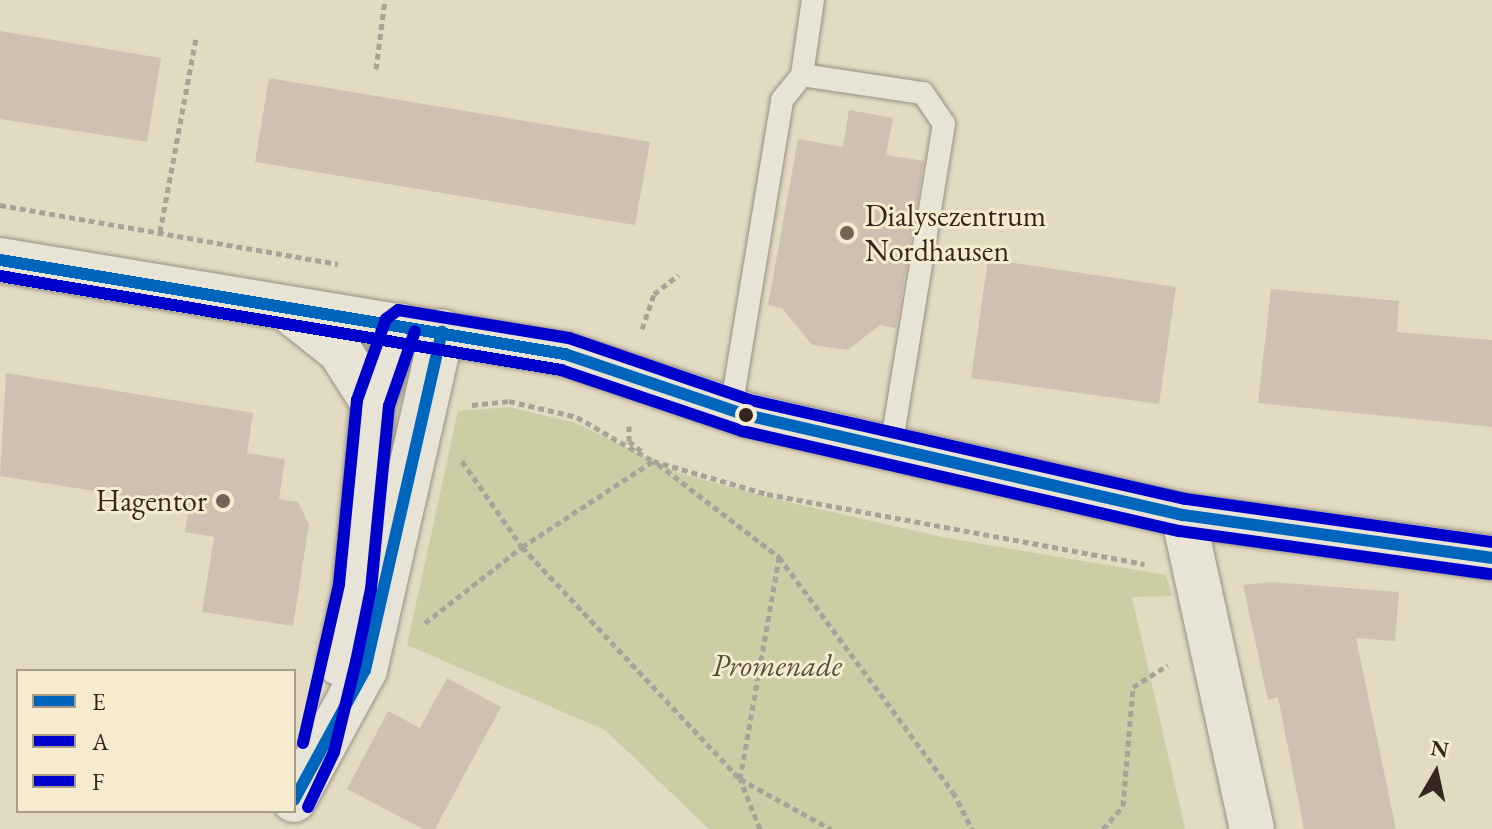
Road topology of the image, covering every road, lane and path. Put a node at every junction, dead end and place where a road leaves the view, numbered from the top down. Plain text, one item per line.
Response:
1 (385, 0) edge
2 (813, 0) edge
3 (196, 38) dead end
4 (376, 69) dead end
5 (802, 75) junction
6 (160, 232) dead end
7 (0, 260) edge
8 (678, 275) dead end
9 (282, 305) junction
10 (400, 326) junction
11 (442, 332) junction
12 (640, 336) dead end
13 (373, 403) junction
14 (731, 409) junction
15 (460, 415) dead end
16 (891, 447) junction
17 (453, 448) dead end
18 (653, 461) junction
19 (1183, 515) junction
20 (522, 547) junction
21 (779, 557) junction
22 (1192, 558) junction
23 (1492, 558) edge
24 (442, 606) dead end
25 (1210, 638) junction
26 (319, 747) junction
27 (740, 779) junction
28 (296, 796) edge
29 (760, 829) edge
30 (831, 829) edge
31 (972, 829) edge
32 (1103, 829) edge
33 (1252, 829) edge

1 - 4 path
2 - 5 lane
3 - 6 path
5 - 14 lane
5 - 16 lane
7 - 9 street
8 - 12 path
9 - 10 street
9 - 13 street
10 - 11 street
10 - 13 street
11 - 14 street
11 - 26 street
13 - 26 street
14 - 16 street
15 - 18 path
16 - 19 street
17 - 20 path
18 - 20 path
18 - 21 path
18 - 22 path
19 - 22 street
19 - 23 street
20 - 24 path
20 - 27 path
21 - 27 path
21 - 31 path
22 - 25 street
25 - 32 path
25 - 33 street
26 - 28 street
27 - 29 path
27 - 30 path

